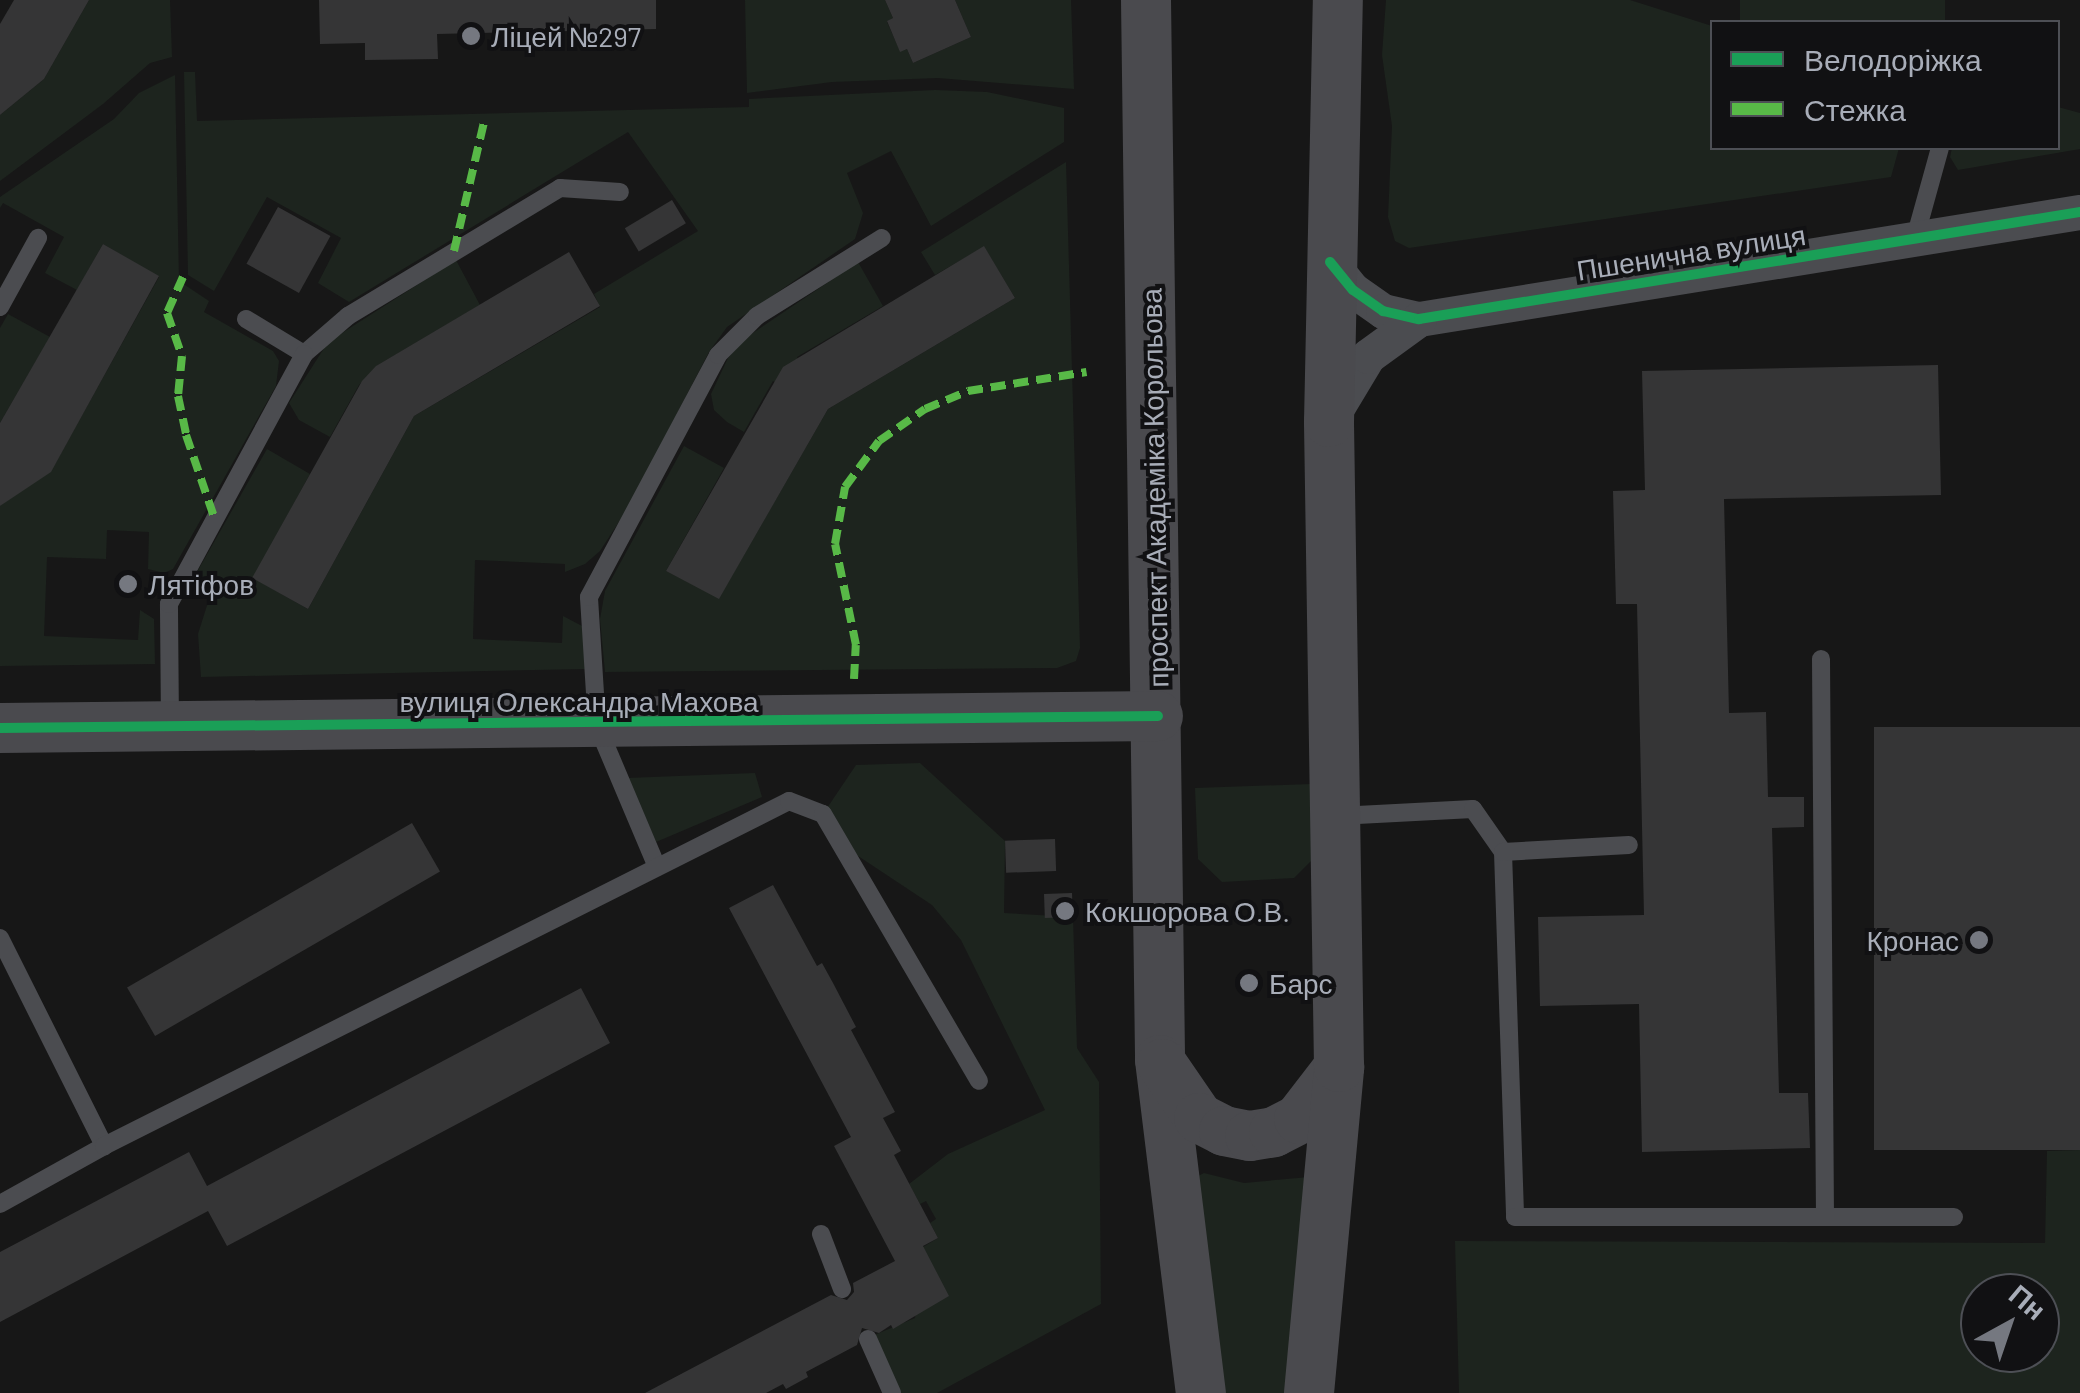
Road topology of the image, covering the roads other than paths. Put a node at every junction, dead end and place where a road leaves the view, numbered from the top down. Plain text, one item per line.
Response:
1 (1146, 0) edge
2 (1338, 0) edge
3 (1939, 150) edge
4 (620, 192) dead end
5 (2080, 212) edge
6 (38, 238) dead end
7 (882, 238) dead end
8 (1914, 238) junction
9 (1330, 262) junction
10 (0, 307) edge
11 (246, 319) dead end
12 (1420, 320) junction
13 (304, 354) junction
14 (1329, 422) junction
15 (1821, 659) dead end
16 (1158, 716) junction
17 (170, 725) junction
18 (597, 725) junction
19 (0, 728) edge
20 (1337, 816) junction
21 (1629, 845) dead end
22 (1504, 852) junction
23 (657, 867) junction
24 (0, 938) edge
25 (1160, 1060) junction
26 (1339, 1067) junction
27 (979, 1081) dead end
28 (104, 1146) junction
29 (0, 1204) edge
30 (1824, 1217) junction
31 (1954, 1217) dead end
32 (820, 1234) dead end
33 (842, 1289) dead end
34 (868, 1339) dead end
35 (889, 1392) edge
36 (1201, 1393) edge
37 (1310, 1393) edge

1 - 16 main road, проспект Академіка Корольова
2 - 9 main road
3 - 8 lane
4 - 13 lane
5 - 8 street, Пшенична вулиця
6 - 10 lane
7 - 18 lane
8 - 12 street, Пшенична вулиця
9 - 12 street, Пшенична вулиця
9 - 14 main road
11 - 13 lane
12 - 14 street, Пшенична вулиця
13 - 17 lane
14 - 20 main road
15 - 30 lane
16 - 18 main road, вулиця Олександра Махова
16 - 25 main road, проспект Академіка Корольова
17 - 18 main road, вулиця Олександра Махова
17 - 19 main road, вулиця Олександра Махова
18 - 23 lane
20 - 22 lane
20 - 26 main road
21 - 22 lane
22 - 30 lane
23 - 27 lane
23 - 28 lane
24 - 28 lane
25 - 26 main road
25 - 36 main road, проспект Академіка Корольова
26 - 37 main road
28 - 29 lane
30 - 31 lane
32 - 33 lane
34 - 35 lane

